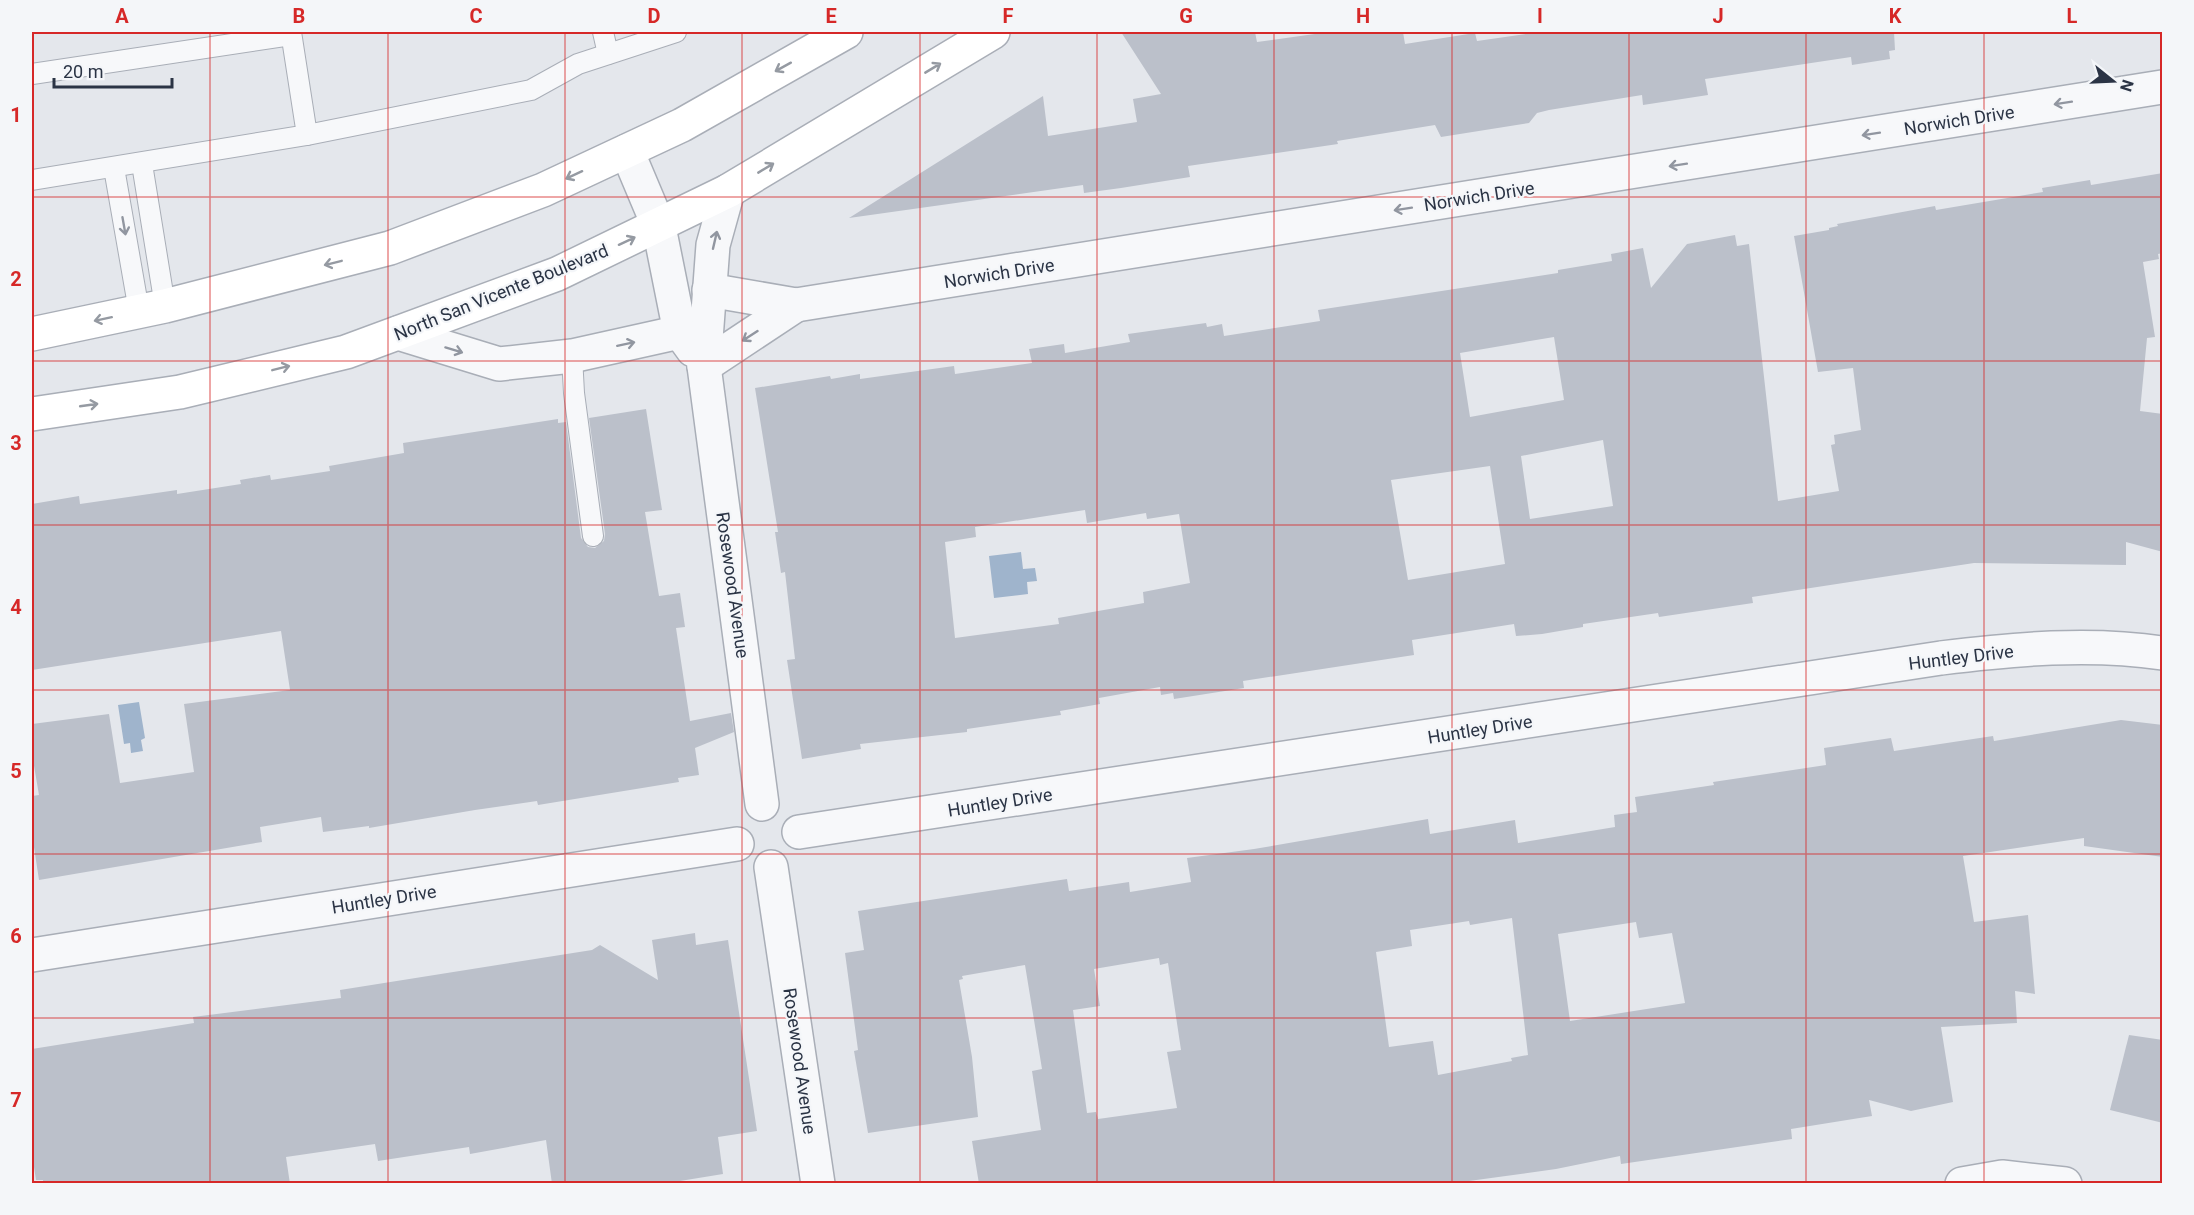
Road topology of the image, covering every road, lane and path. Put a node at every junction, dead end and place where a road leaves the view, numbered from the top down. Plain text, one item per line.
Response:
1 (603, 32) edge
2 (676, 32) edge
3 (846, 32) edge
4 (993, 32) edge
5 (291, 33) edge
6 (608, 54) junction
7 (32, 74) edge
8 (2163, 87) edge
9 (307, 135) junction
10 (627, 150) junction
11 (142, 164) junction
12 (114, 168) junction
13 (32, 180) edge
14 (728, 191) junction
15 (659, 226) junction
16 (709, 290) junction
17 (796, 305) junction
18 (152, 309) junction
19 (680, 332) junction
20 (398, 333) junction
21 (32, 334) edge
22 (572, 356) junction
23 (704, 366) junction
24 (32, 414) edge
25 (593, 536) dead end
26 (2163, 652) edge
27 (762, 804) junction
28 (799, 832) junction
29 (737, 844) junction
30 (771, 867) junction
31 (32, 955) edge
32 (818, 1184) edge
33 (1962, 1184) edge
34 (2065, 1184) edge

1 - 6 lane
2 - 6 lane
3 -> 10 main road
14 -> 4 main road, North San Vicente Boulevard
5 - 7 lane
5 - 9 lane
6 - 9 lane
8 -> 17 street, Norwich Drive
9 - 11 lane
10 - 15 street, Rosewood Avenue
10 -> 18 main road
11 - 12 lane
11 - 18 lane
12 - 13 lane
12 -> 18 lane
14 - 15 main road, North San Vicente Boulevard
16 -> 14 street, Rosewood Avenue
15 - 19 street, Rosewood Avenue
20 -> 15 main road, North San Vicente Boulevard
16 - 17 street, Norwich Drive
16 - 23 street, Rosewood Avenue
17 -> 23 street, Norwich Drive
18 -> 21 main road
22 -> 19 street
19 - 23 street, Rosewood Avenue
20 -> 22 street
24 -> 20 main road, North San Vicente Boulevard
22 - 25 lane
23 - 27 street, Rosewood Avenue
26 - 28 street, Huntley Drive
27 - 28 street
27 - 29 street
28 - 30 street
29 - 30 street
29 - 31 street, Huntley Drive
30 - 32 street, Rosewood Avenue
33 - 34 street

